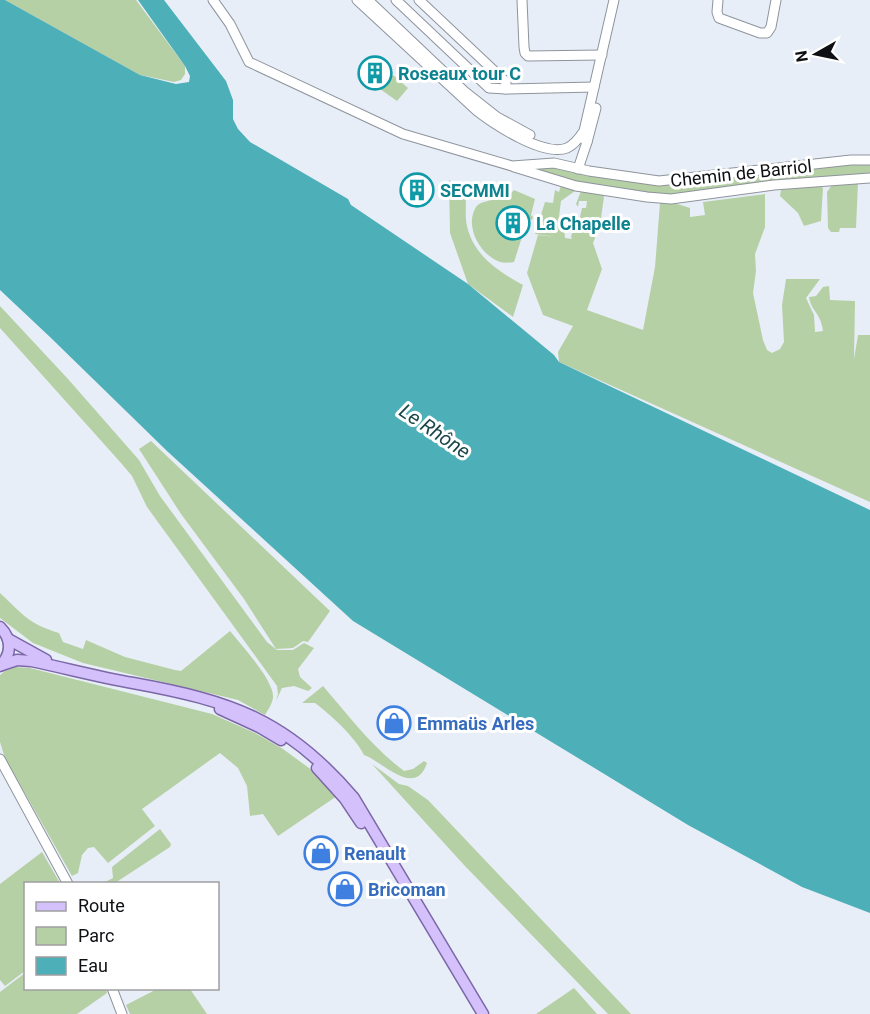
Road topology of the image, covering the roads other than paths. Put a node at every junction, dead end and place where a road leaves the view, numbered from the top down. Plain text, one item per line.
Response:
1 (213, 0) edge
2 (357, 0) edge
3 (368, 0) edge
4 (396, 0) edge
5 (419, 0) edge
6 (522, 0) edge
7 (614, 0) edge
8 (619, 0) edge
9 (718, 0) edge
10 (776, 0) edge
11 (602, 54) junction
12 (594, 87) junction
13 (506, 89) junction
14 (582, 139) junction
15 (870, 160) edge
16 (512, 166) junction
17 (578, 169) junction
18 (870, 178) edge
19 (0, 627) edge
20 (8, 639) junction
21 (1, 666) edge
22 (57, 666) junction
23 (134, 683) junction
24 (0, 762) edge
25 (67, 882) edge
26 (113, 990) edge
27 (120, 1014) edge
28 (475, 1014) edge
29 (483, 1014) edge

1 - 16 street, Chemin de Barriol
2 - 14 street
3 - 14 street
4 - 13 street
5 - 13 street
6 - 11 street
7 - 11 street
8 - 14 street
9 - 10 street
11 - 12 street
12 - 13 street
12 - 14 street
14 - 17 street
15 - 17 street
16 - 17 street
16 - 18 street, Chemin de Barriol
19 - 20 main road
20 - 21 main road
20 - 22 main road
21 - 22 main road
22 - 23 main road
23 - 28 main road
23 - 29 main road
24 - 25 street
26 - 27 street

